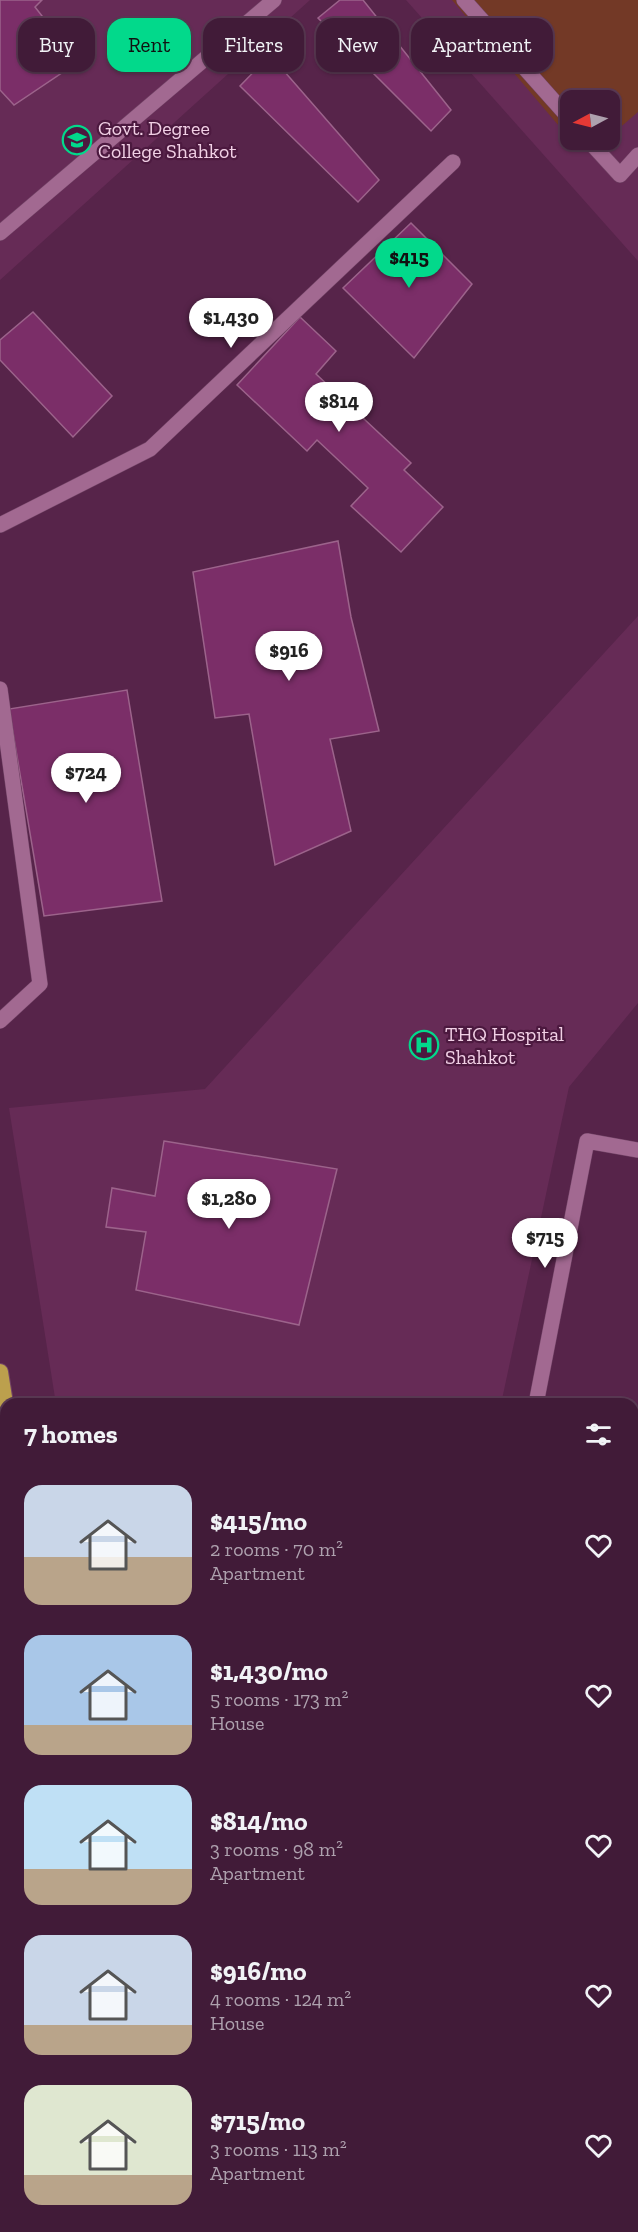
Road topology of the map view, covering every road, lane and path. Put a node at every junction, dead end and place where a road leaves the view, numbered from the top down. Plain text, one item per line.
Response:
1 (274, 0) edge
2 (464, 0) edge
3 (560, 108) edge
4 (597, 150) edge
5 (638, 155) edge
6 (453, 162) dead end
7 (0, 233) edge
8 (0, 525) edge
9 (0, 689) edge
10 (0, 1021) edge
11 (638, 1150) edge
12 (0, 1372) edge
13 (4, 1398) edge
14 (537, 1398) edge

1 - 7 street
2 - 3 street
4 - 5 street
6 - 8 street
9 - 10 street
11 - 14 street
12 - 13 highway

